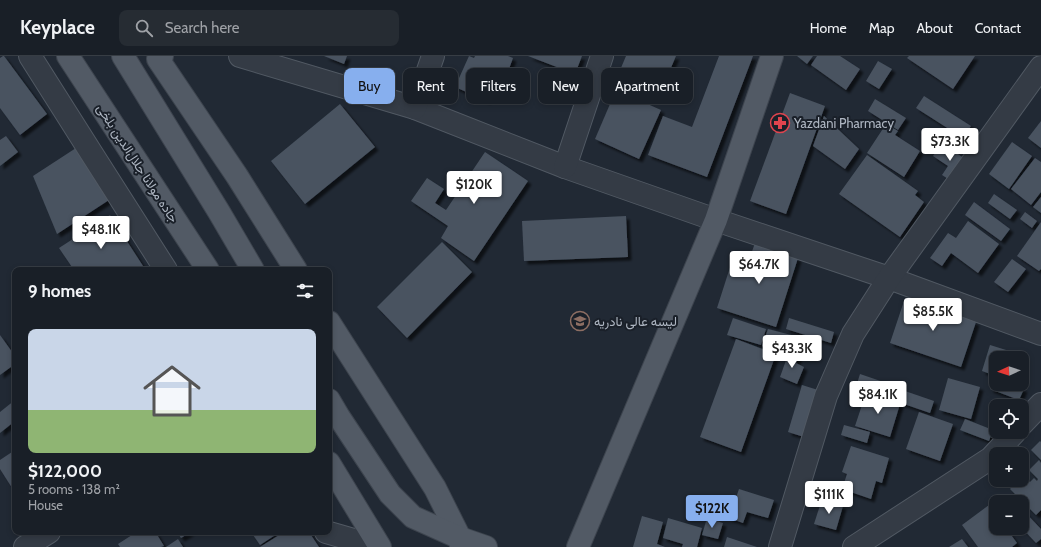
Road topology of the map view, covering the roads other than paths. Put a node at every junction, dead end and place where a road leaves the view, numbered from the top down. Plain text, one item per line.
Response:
1 (30, 56) edge
2 (68, 56) edge
3 (123, 56) edge
4 (240, 56) edge
5 (433, 56) edge
6 (602, 56) edge
7 (772, 56) edge
8 (159, 57) edge
9 (1041, 67) edge
10 (415, 108) junction
11 (565, 167) junction
12 (716, 220) junction
13 (164, 267) edge
14 (206, 267) edge
15 (251, 267) edge
16 (294, 267) edge
17 (889, 278) junction
18 (332, 327) edge
19 (1041, 334) edge
20 (1041, 404) edge
21 (332, 405) edge
22 (1029, 417) edge
23 (1009, 439) edge
24 (332, 468) edge
25 (332, 534) edge
26 (44, 535) edge
27 (456, 544) edge
28 (25, 547) edge
29 (379, 547) edge
30 (486, 547) edge
31 (578, 547) edge
32 (780, 547) edge
33 (854, 547) edge

1 - 13 street
2 - 14 main road, جاده مولانا جلال‌الدین بلخی
3 - 15 main road
4 - 10 street
5 - 10 street
6 - 11 street
7 - 12 main road
8 - 16 main road
9 - 17 street
10 - 11 street
11 - 12 street
12 - 17 street
12 - 31 main road
17 - 19 street
17 - 32 street
18 - 27 main road
20 - 22 street
21 - 27 main road
23 - 33 street
24 - 29 main road
25 - 29 street
26 - 28 street
27 - 30 main road

